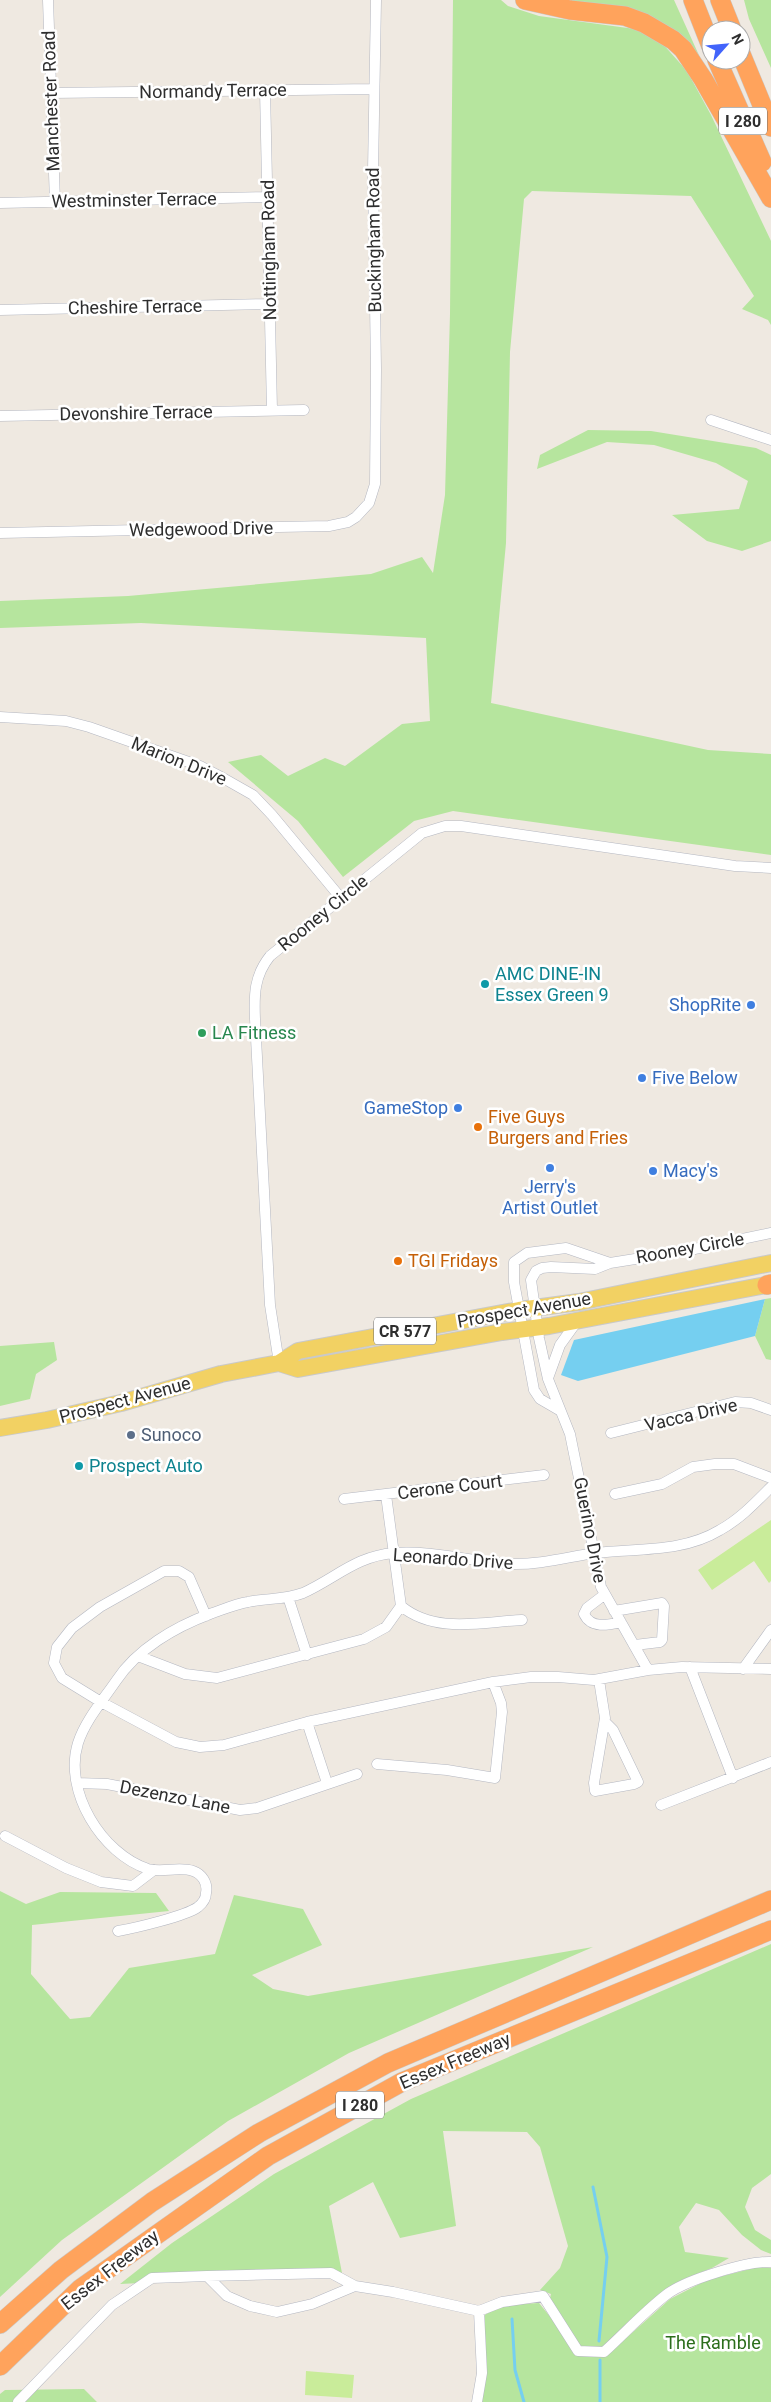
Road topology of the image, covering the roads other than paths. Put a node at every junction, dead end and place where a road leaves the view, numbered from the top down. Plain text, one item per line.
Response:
1 (48, 0) edge
2 (376, 0) edge
3 (525, 0) edge
4 (693, 0) edge
5 (720, 0) edge
6 (727, 0) edge
7 (701, 20) edge
8 (728, 20) edge
9 (729, 20) edge
10 (721, 70) edge
11 (747, 70) edge
12 (374, 89) junction
13 (265, 90) junction
14 (51, 93) junction
15 (771, 128) edge
16 (771, 182) edge
17 (268, 197) junction
18 (771, 198) edge
19 (55, 202) junction
20 (0, 203) edge
21 (270, 304) junction
22 (0, 310) edge
23 (272, 410) junction
24 (304, 410) dead end
25 (0, 416) edge
26 (711, 420) dead end
27 (771, 440) edge
28 (375, 480) joint
29 (0, 533) edge
30 (0, 717) edge
31 (771, 868) edge
32 (340, 898) junction
33 (771, 1233) edge
34 (610, 1263) junction
35 (771, 1263) edge
36 (770, 1284) edge
37 (527, 1309) junction
38 (578, 1320) junction
39 (530, 1328) junction
40 (279, 1363) junction
41 (548, 1379) junction
42 (559, 1410) junction
43 (771, 1410) edge
44 (0, 1428) edge
45 (611, 1433) dead end
46 (544, 1475) dead end
47 (771, 1478) edge
48 (771, 1487) edge
49 (615, 1494) dead end
50 (386, 1495) junction
51 (344, 1499) dead end
52 (394, 1553) junction
53 (593, 1554) junction
54 (604, 1595) junction
55 (288, 1598) junction
56 (401, 1606) junction
57 (614, 1611) junction
58 (206, 1616) junction
59 (522, 1620) dead end
60 (621, 1622) junction
61 (771, 1630) edge
62 (635, 1645) junction
63 (307, 1655) junction
64 (138, 1656) junction
65 (690, 1667) junction
66 (743, 1668) junction
67 (771, 1669) edge
68 (648, 1670) junction
69 (599, 1680) junction
70 (493, 1682) junction
71 (101, 1702) junction
72 (307, 1722) junction
73 (605, 1722) junction
74 (771, 1762) edge
75 (377, 1764) dead end
76 (357, 1774) dead end
77 (733, 1778) junction
78 (327, 1783) junction
79 (76, 1784) junction
80 (661, 1805) dead end
81 (5, 1836) dead end
82 (154, 1870) junction
83 (771, 1900) edge
84 (771, 1930) edge
85 (118, 1932) dead end
86 (771, 2262) edge
87 (208, 2276) junction
88 (355, 2286) junction
89 (478, 2311) junction
90 (0, 2324) edge
91 (0, 2366) edge
92 (18, 2402) edge
93 (477, 2402) edge

1 - 14 street, Manchester Road
2 - 12 street, Buckingham Road
3 - 18 highway
4 - 7 highway
5 - 8 highway
6 - 9 highway
10 - 16 highway, I 280
11 - 15 highway, I 280
12 - 13 street, Normandy Terrace
12 - 28 street, Buckingham Road
13 - 14 street, Normandy Terrace
13 - 17 street, Nottingham Road
14 - 19 street, Manchester Road
17 - 19 street, Westminster Terrace
17 - 21 street, Nottingham Road
19 - 20 street, Westminster Terrace
21 - 22 street, Cheshire Terrace
21 - 23 street, Nottingham Road
23 - 24 street, Devonshire Terrace
23 - 25 street, Devonshire Terrace
26 - 27 street
28 - 29 street, Wedgewood Drive
30 - 32 street, Marion Drive
31 - 32 street, Rooney Circle
32 - 40 street, Rooney Circle
33 - 34 street, Rooney Circle
34 - 37 street, Rooney Circle
34 - 37 street, Rooney Circle
35 - 37 main road, Prospect Avenue / CR 577
36 - 38 main road, Prospect Avenue / CR 577
37 - 39 street, Rooney Circle
37 - 39 street, Guerino Drive
37 - 40 main road, Prospect Avenue / CR 577
38 - 39 main road, Prospect Avenue / CR 577
38 - 41 street
39 - 40 main road, Prospect Avenue / CR 577
39 - 41 street, Guerino Drive
39 - 42 street, Guerino Drive
40 - 44 main road, Prospect Avenue / CR 577
41 - 42 street, Guerino Drive
42 - 53 street, Guerino Drive
43 - 45 street, Vacca Drive
46 - 50 street, Cerone Court
47 - 49 street
48 - 53 street, Leonardo Drive
50 - 51 street
50 - 52 street, Cerone Court
52 - 53 street, Leonardo Drive
52 - 55 street, Leonardo Drive
52 - 56 street, Cerone Court
53 - 54 street, Guerino Drive
54 - 57 street, Guerino Drive
54 - 60 street
55 - 58 street, Leonardo Drive
55 - 63 street
56 - 59 street
56 - 63 street
57 - 60 street, Guerino Drive
57 - 62 street
58 - 64 street, Leonardo Drive
58 - 71 street
60 - 62 street, Guerino Drive
61 - 66 street
62 - 68 street, Guerino Drive
63 - 64 street
64 - 71 street, Leonardo Drive
65 - 66 street
65 - 68 street
65 - 77 street
66 - 67 street
68 - 69 street
69 - 70 street
69 - 73 street
70 - 72 street
70 - 75 street
71 - 72 street
71 - 79 street, Leonardo Drive
72 - 78 street
73 - 73 street
74 - 77 street
76 - 78 street, Dezenzo Lane
77 - 80 street
78 - 79 street, Dezenzo Lane
79 - 82 street, Leonardo Drive
81 - 82 street
82 - 85 street, Leonardo Drive
83 - 90 highway, Essex Freeway / I 280
84 - 91 highway, Essex Freeway / I 280
86 - 89 street
87 - 88 street
87 - 88 street
87 - 92 street
88 - 89 street
89 - 93 street

